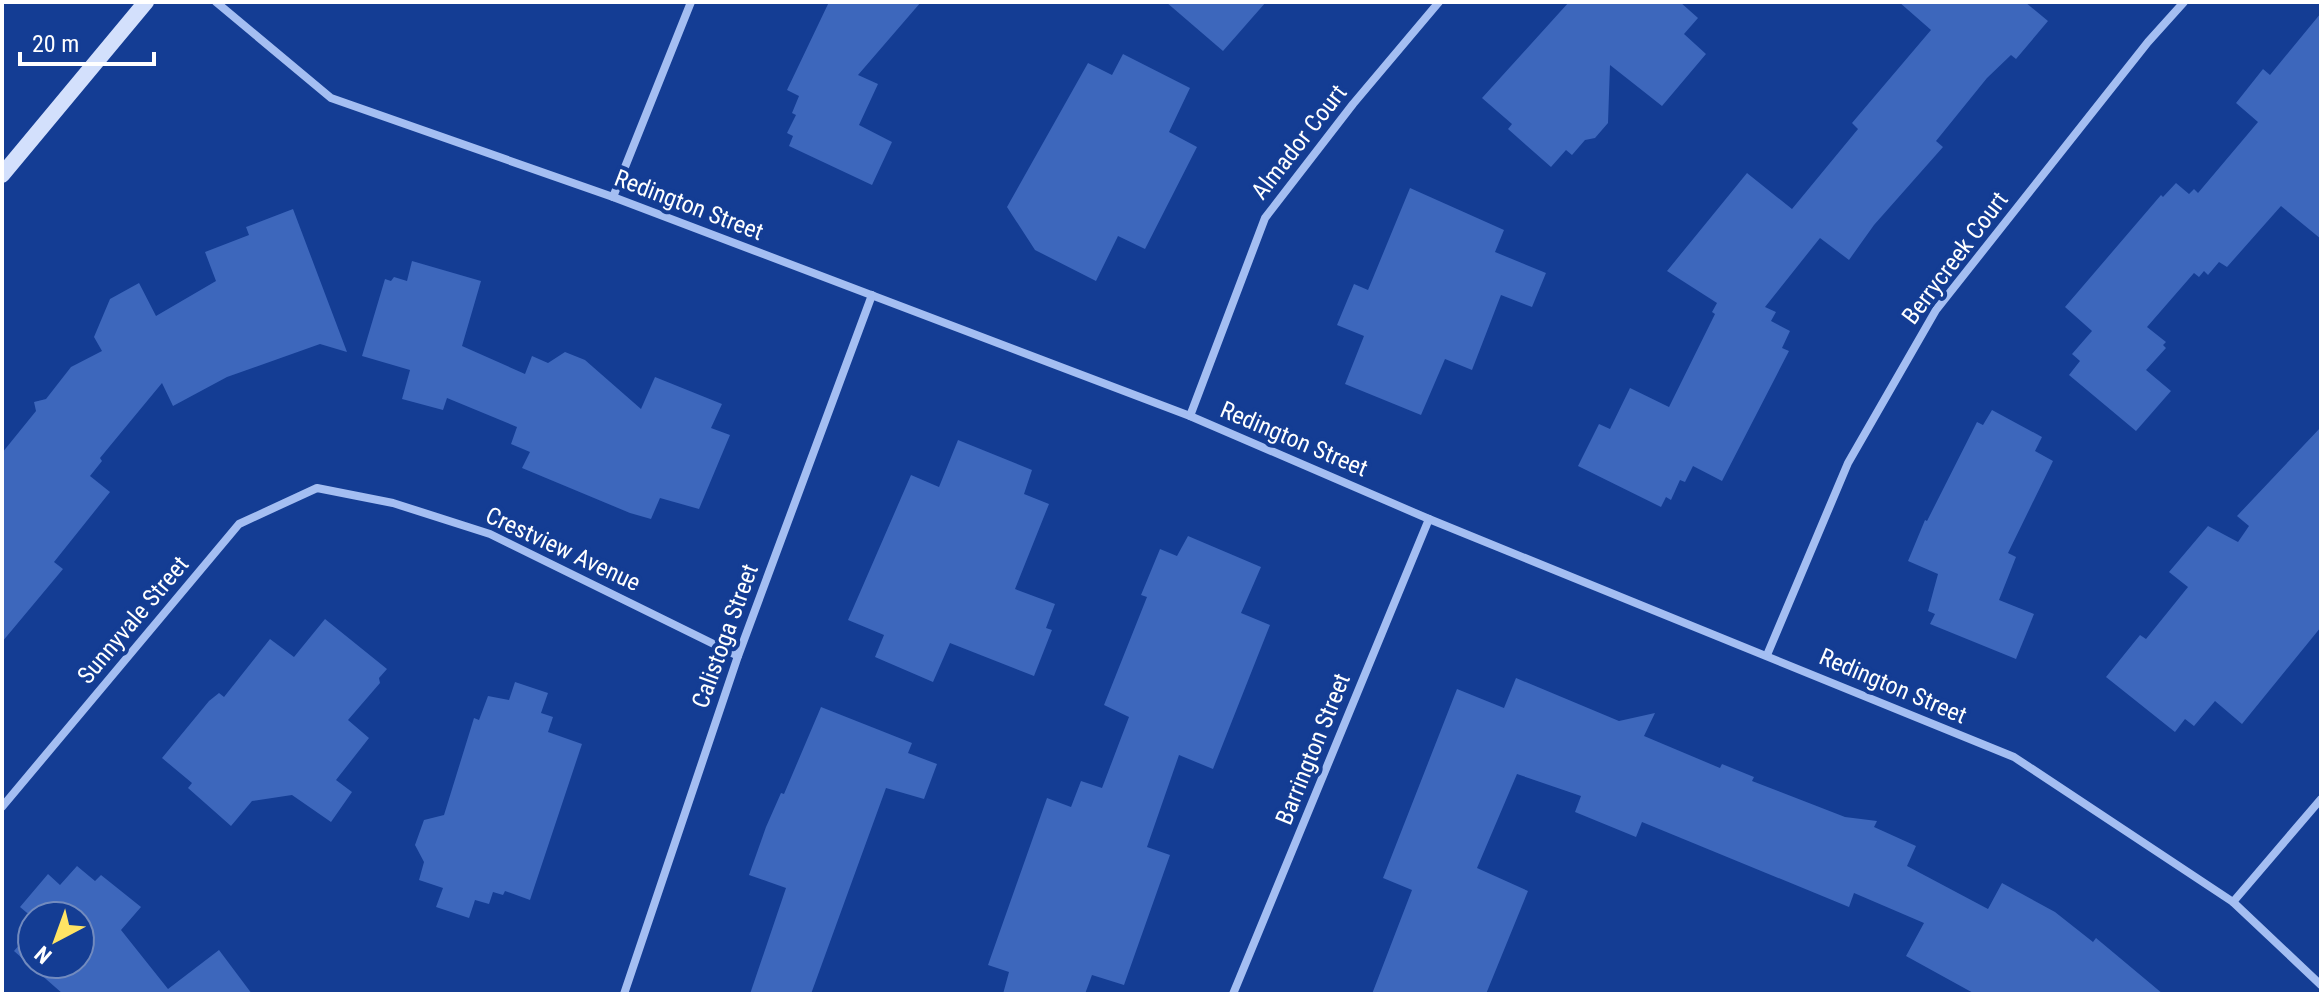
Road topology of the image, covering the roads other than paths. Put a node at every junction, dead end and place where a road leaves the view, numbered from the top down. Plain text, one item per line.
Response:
1 (146, 2) edge
2 (216, 2) edge
3 (691, 2) edge
4 (1439, 2) edge
5 (2184, 2) edge
6 (2, 175) edge
7 (613, 197) junction
8 (872, 295) junction
9 (1190, 416) junction
10 (317, 488) joint
11 (1429, 519) junction
12 (1767, 655) junction
13 (738, 656) junction
14 (2321, 799) edge
15 (2, 807) edge
16 (2233, 902) junction
17 (2321, 985) edge
18 (624, 994) edge
19 (1233, 994) edge

1 - 6 main road
2 - 7 street, Redington Street
3 - 7 street
4 - 9 street, Almador Court
5 - 12 street, Berrycreek Court
7 - 8 street, Redington Street
8 - 9 street, Redington Street
8 - 13 street, Calistoga Street
9 - 11 street, Redington Street
10 - 13 street, Crestview Avenue
10 - 15 street, Sunnyvale Street
11 - 12 street, Redington Street
11 - 19 street, Barrington Street
12 - 16 street, Redington Street
13 - 18 street, Calistoga Street
14 - 16 street
16 - 17 street, Redington Street

